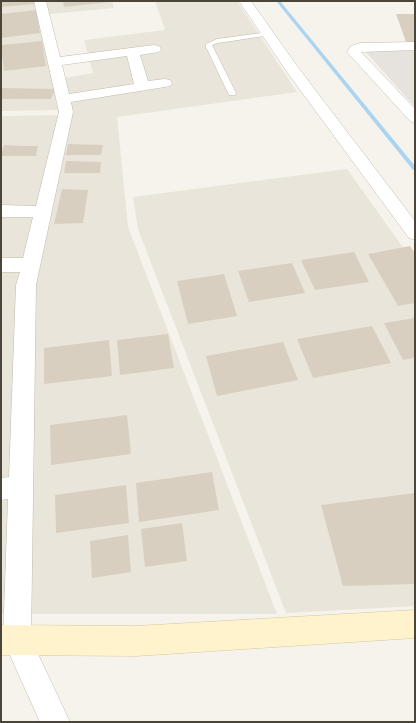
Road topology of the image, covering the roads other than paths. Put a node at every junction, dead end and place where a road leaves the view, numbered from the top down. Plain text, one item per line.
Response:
1 (40, 1) edge
2 (245, 1) edge
3 (269, 34) junction
4 (415, 46) edge
5 (154, 49) dead end
6 (133, 52) junction
7 (54, 62) junction
8 (165, 84) dead end
9 (142, 87) junction
10 (232, 93) dead end
11 (63, 99) junction
12 (415, 118) edge
13 (1, 211) edge
14 (43, 212) junction
15 (415, 234) edge
16 (1, 265) edge
17 (31, 265) junction
18 (11, 488) edge
19 (415, 624) edge
20 (9, 640) edge
21 (55, 722) edge

1 - 7 street
2 - 3 street
3 - 10 lane
3 - 15 street
4 - 12 street
5 - 6 street
6 - 7 street
6 - 9 street
7 - 11 street
8 - 9 street
9 - 11 street
11 - 14 street
13 - 14 street
14 - 17 street
16 - 17 street
17 - 18 street
18 - 20 street
19 - 20 street
20 - 21 street

